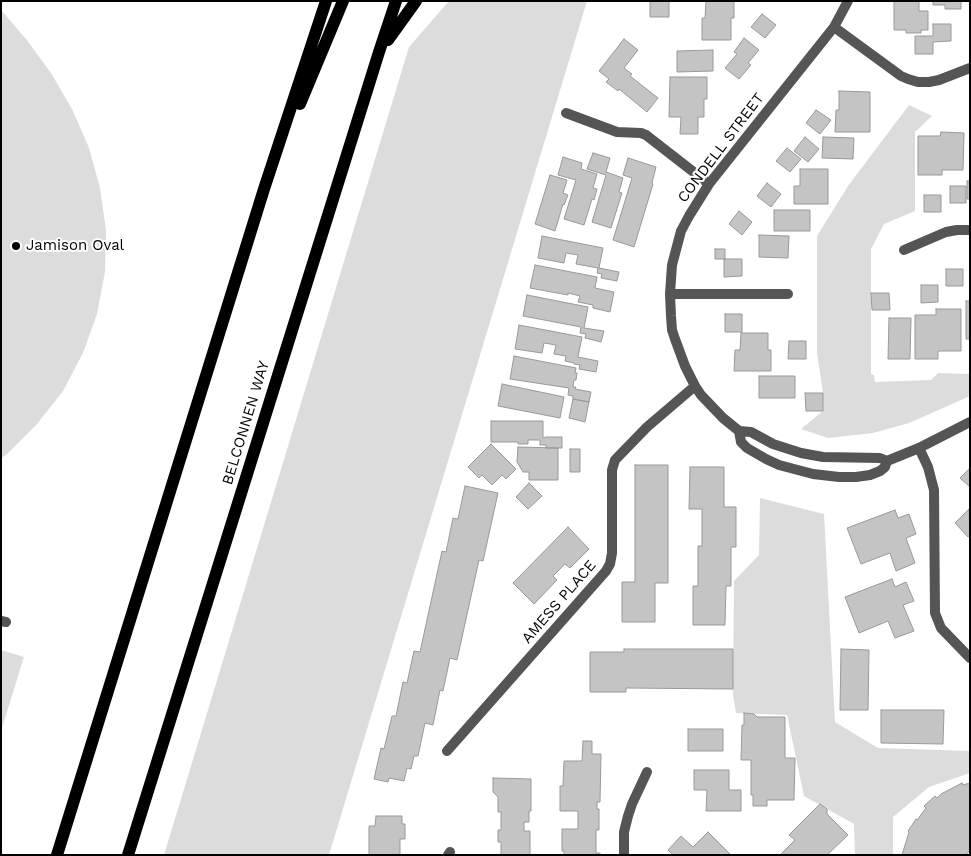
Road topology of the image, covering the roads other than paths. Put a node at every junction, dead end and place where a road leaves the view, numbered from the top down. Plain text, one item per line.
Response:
1 (326, 1) edge
2 (343, 1) edge
3 (396, 1) edge
4 (416, 1) edge
5 (848, 1) edge
6 (834, 26) junction
7 (379, 52) junction
8 (970, 68) edge
9 (566, 113) dead end
10 (710, 184) junction
11 (264, 189) junction
12 (970, 230) edge
13 (904, 250) dead end
14 (670, 294) junction
15 (788, 294) dead end
16 (695, 386) junction
17 (970, 422) edge
18 (739, 430) junction
19 (919, 448) junction
20 (887, 461) junction
21 (970, 658) edge
22 (448, 751) dead end
23 (647, 772) dead end
24 (57, 855) edge
25 (128, 855) edge
26 (624, 855) edge

1 - 11 main road
2 - 11 main road
3 - 7 main road, BELCONNEN WAY
4 - 7 main road
5 - 6 street, CONDELL STREET
6 - 8 street
6 - 10 street, CONDELL STREET
7 - 25 main road, BELCONNEN WAY
9 - 10 street
10 - 14 street, CONDELL STREET
11 - 24 main road
12 - 13 street
14 - 15 street
14 - 16 street, CONDELL STREET
16 - 18 street, CONDELL STREET
16 - 22 street, AMESS PLACE
17 - 19 street, CONDELL STREET
18 - 20 street, CONDELL STREET
18 - 20 street, CONDELL STREET
19 - 20 street, CONDELL STREET
19 - 21 street
23 - 26 street

